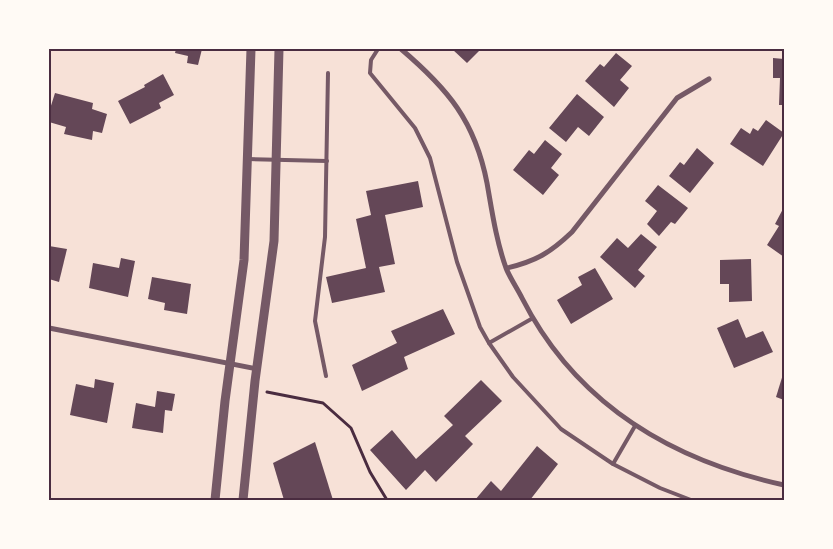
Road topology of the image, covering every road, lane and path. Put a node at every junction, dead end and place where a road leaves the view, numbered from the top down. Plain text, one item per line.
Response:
1 (251, 49) edge
2 (279, 49) edge
3 (378, 49) edge
4 (401, 49) edge
5 (328, 73) dead end
6 (709, 78) dead end
7 (248, 159) junction
8 (276, 159) junction
9 (327, 161) junction
10 (507, 268) junction
11 (533, 318) junction
12 (49, 328) edge
13 (489, 343) junction
14 (230, 364) junction
15 (257, 369) junction
16 (326, 376) dead end
17 (267, 392) dead end
18 (635, 426) junction
19 (613, 464) junction
20 (784, 485) edge
21 (215, 500) edge
22 (243, 500) edge
23 (387, 500) edge
24 (691, 500) edge

1 - 7 street
2 - 8 street
3 - 13 lane
4 - 10 street
5 - 9 lane
6 - 10 street
7 - 8 lane
7 - 14 street
8 - 9 lane
8 - 15 street
9 - 16 lane
10 - 11 street
11 - 13 lane
11 - 18 street
12 - 14 street
13 - 19 lane
14 - 15 street
14 - 21 street
15 - 22 street
17 - 23 path
18 - 19 lane
18 - 20 street
19 - 24 lane

